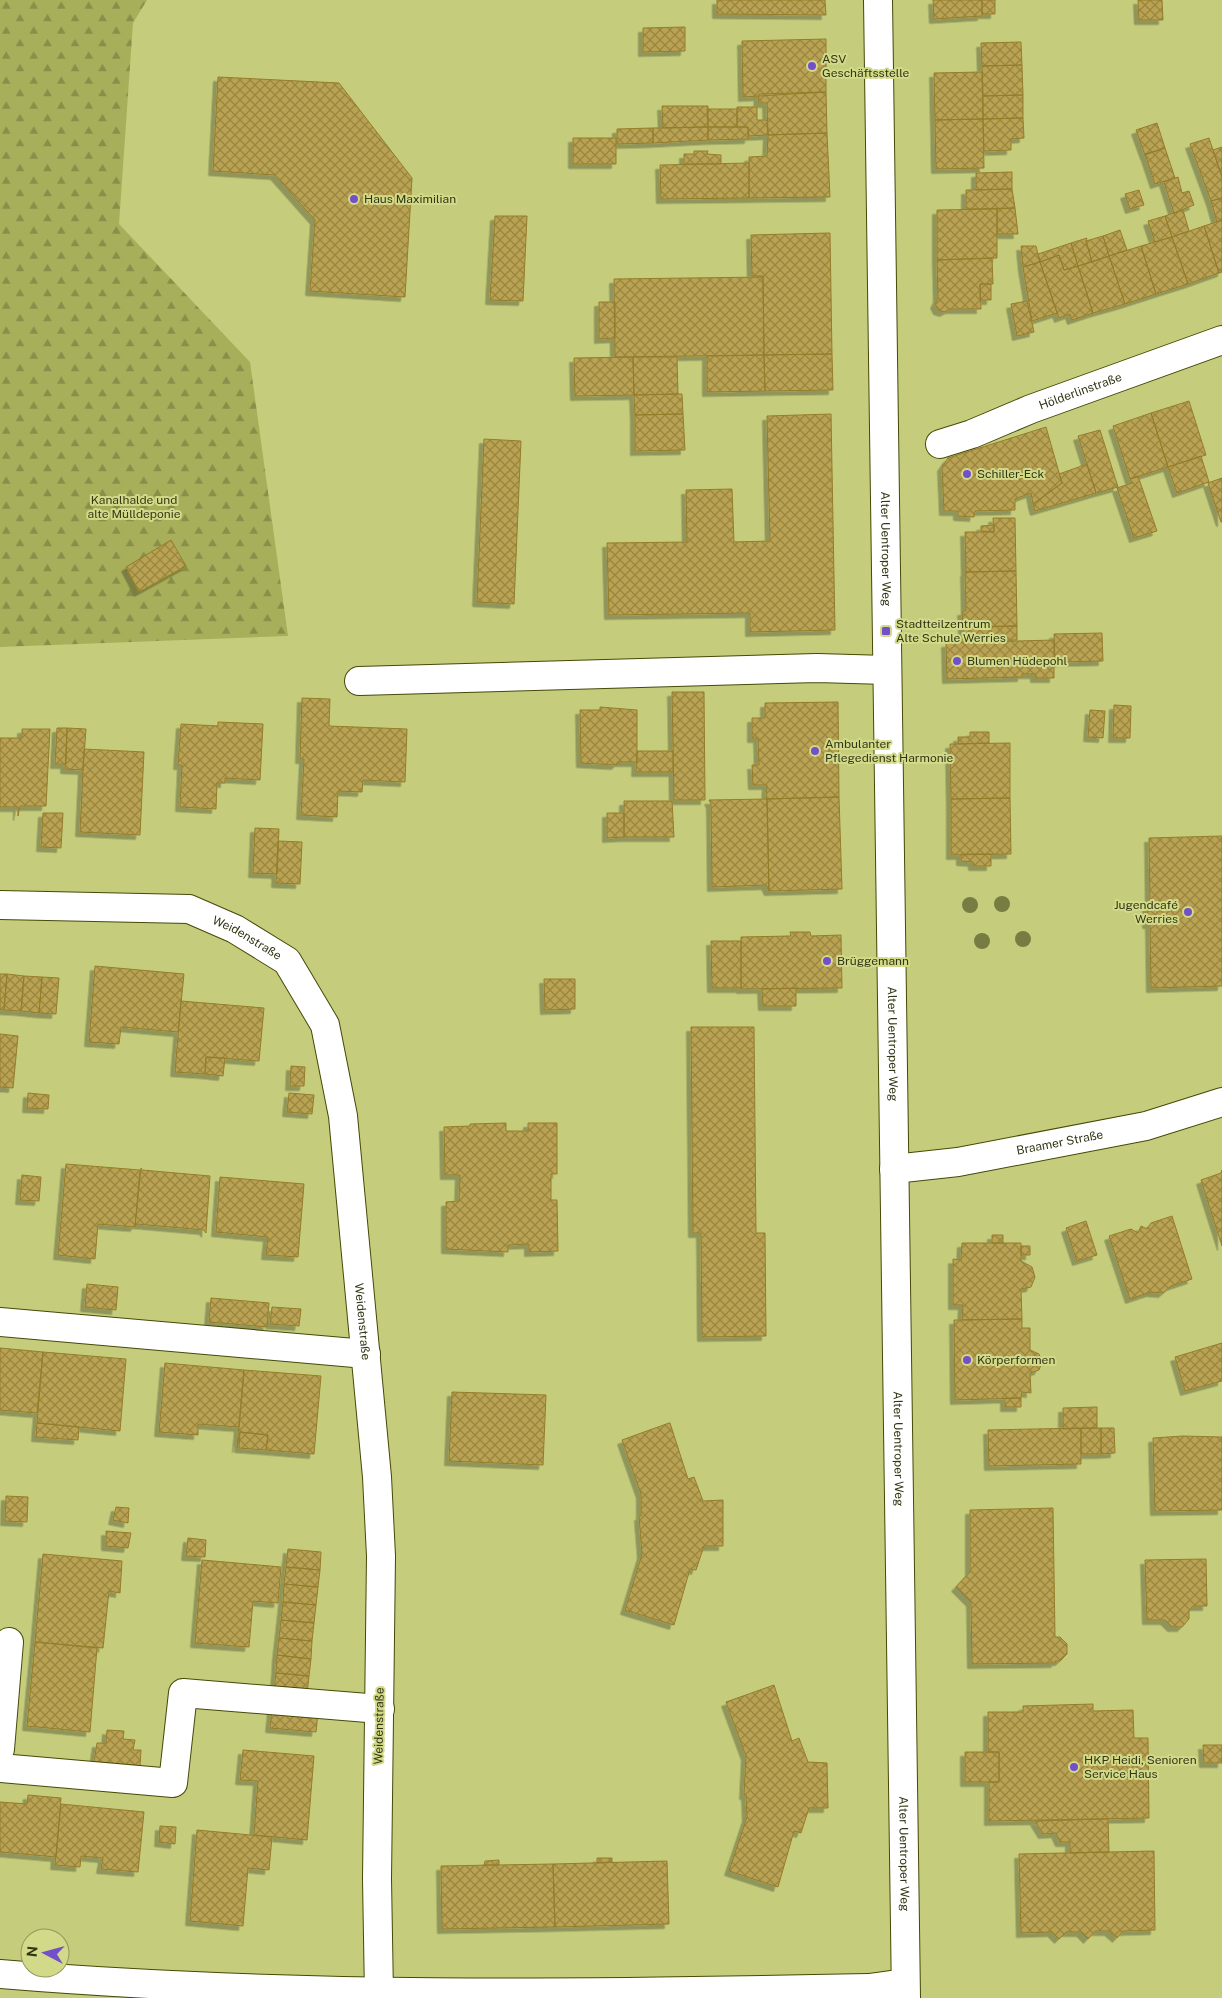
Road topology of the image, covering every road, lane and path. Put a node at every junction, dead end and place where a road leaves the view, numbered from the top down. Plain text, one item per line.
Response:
1 (878, 0) edge
2 (1222, 340) edge
3 (940, 444) dead end
4 (887, 670) junction
5 (359, 681) dead end
6 (0, 905) edge
7 (1222, 1102) edge
8 (894, 1169) junction
9 (0, 1322) edge
10 (366, 1354) junction
11 (9, 1642) dead end
12 (380, 1709) junction
13 (0, 1749) edge
14 (0, 1768) edge
15 (11, 1983) edge
16 (906, 1991) edge
17 (380, 1995) junction

1 - 4 street, Alter Uentroper Weg
2 - 3 street, Hölderlinstraße
4 - 5 street
4 - 8 street, Alter Uentroper Weg
6 - 10 street, Weidenstraße
7 - 8 street, Braamer Straße
8 - 16 street, Alter Uentroper Weg
9 - 10 street
10 - 12 street, Weidenstraße
11 - 13 street
12 - 14 street
12 - 17 street, Weidenstraße
15 - 17 street
16 - 17 street

